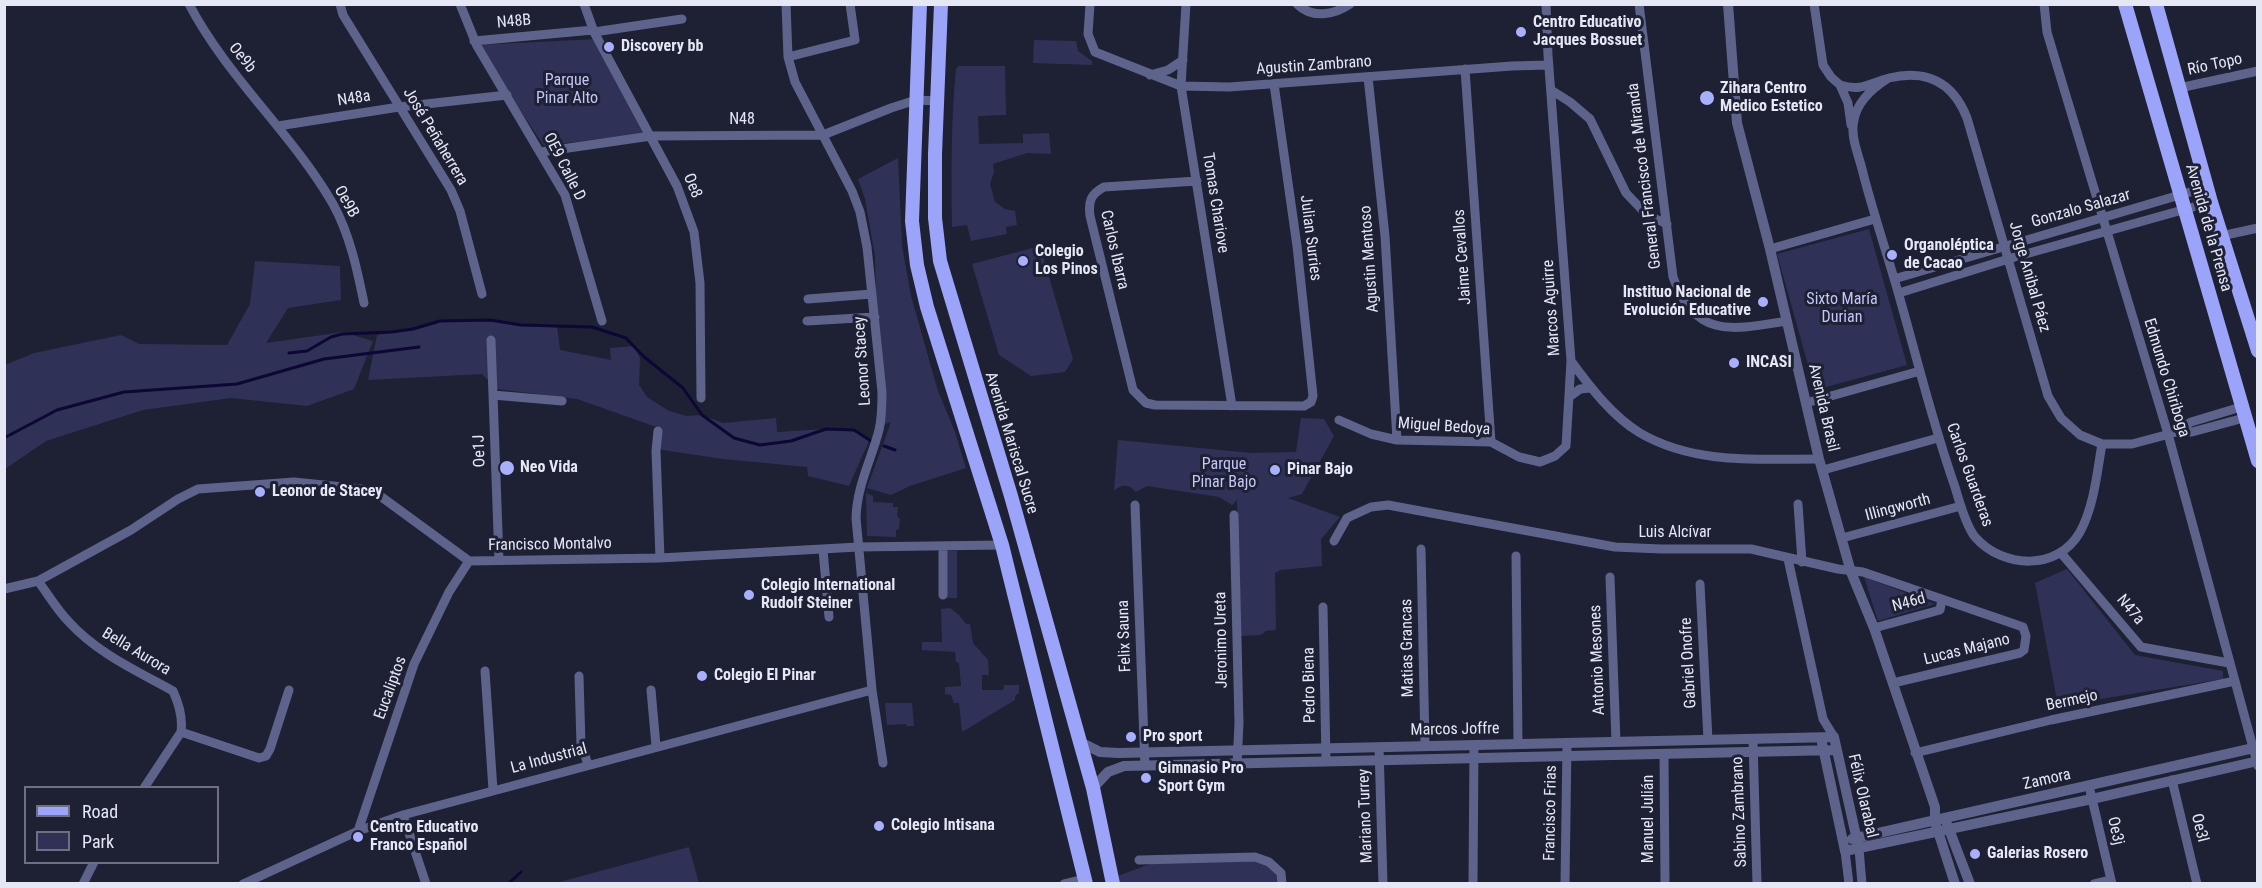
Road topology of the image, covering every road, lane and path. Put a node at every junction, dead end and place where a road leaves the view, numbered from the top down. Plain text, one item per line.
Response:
1 (189, 4) edge
2 (339, 4) edge
3 (460, 4) edge
4 (584, 4) edge
5 (786, 4) edge
6 (850, 4) edge
7 (920, 4) edge
8 (941, 4) edge
9 (1090, 4) edge
10 (1186, 4) edge
11 (1297, 4) edge
12 (1350, 4) edge
13 (1546, 4) edge
14 (1639, 4) edge
15 (1728, 4) edge
16 (1814, 4) edge
17 (2044, 4) edge
18 (2126, 4) edge
19 (2156, 4) edge
20 (682, 19) dead end
21 (594, 31) junction
22 (474, 41) junction
23 (788, 57) junction
24 (1183, 60) junction
25 (1549, 65) junction
26 (1465, 69) junction
27 (2258, 71) edge
28 (1150, 75) junction
29 (1368, 77) junction
30 (1887, 79) junction
31 (1274, 84) junction
32 (1840, 85) junction
33 (1181, 86) junction
34 (2179, 88) junction
35 (1551, 90) junction
36 (507, 95) junction
37 (916, 100) junction
38 (938, 100) junction
39 (399, 107) junction
40 (278, 126) junction
41 (823, 135) junction
42 (651, 136) junction
43 (1853, 137) junction
44 (541, 152) junction
45 (1197, 181) junction
46 (2207, 187) junction
47 (2182, 195) junction
48 (2211, 202) junction
49 (2186, 209) junction
50 (2102, 218) junction
51 (1875, 219) junction
52 (1667, 224) junction
53 (2258, 228) edge
54 (2106, 231) junction
55 (2221, 236) junction
56 (2004, 246) junction
57 (1770, 249) junction
58 (2008, 259) junction
59 (1894, 279) junction
60 (1899, 293) junction
61 (482, 294) dead end
62 (872, 294) junction
63 (808, 299) dead end
64 (364, 303) dead end
65 (874, 317) junction
66 (602, 321) dead end
67 (807, 321) dead end
68 (1787, 321) junction
69 (491, 340) dead end
70 (2257, 345) edge
71 (1571, 361) junction
72 (1920, 370) junction
73 (1590, 388) junction
74 (493, 395) junction
75 (1569, 397) junction
76 (701, 398) dead end
77 (562, 401) dead end
78 (1806, 403) junction
79 (1232, 406) junction
80 (2242, 412) junction
81 (1339, 420) dead end
82 (658, 431) dead end
83 (2172, 433) junction
84 (1938, 438) junction
85 (1397, 440) junction
86 (1491, 442) junction
87 (2102, 444) junction
88 (2258, 461) edge
89 (1821, 465) junction
90 (1798, 504) dead end
91 (1135, 505) dead end
92 (1961, 506) junction
93 (1234, 515) dead end
94 (1842, 538) junction
95 (1334, 541) dead end
96 (1002, 545) junction
97 (943, 546) junction
98 (858, 547) junction
99 (1421, 549) dead end
100 (823, 550) junction
101 (2061, 553) junction
102 (1516, 556) dead end
103 (660, 558) junction
104 (1788, 559) junction
105 (499, 560) junction
106 (469, 561) junction
107 (1802, 562) junction
108 (1851, 572) junction
109 (1610, 577) dead end
110 (38, 581) junction
111 (1700, 584) dead end
112 (4, 589) edge
113 (943, 595) dead end
114 (1942, 599) junction
115 (1323, 607) dead end
116 (829, 617) dead end
117 (2023, 627) joint
118 (1874, 628) junction
119 (2229, 663) junction
120 (484, 671) dead end
121 (579, 676) dead end
122 (2235, 681) junction
123 (1893, 683) junction
124 (289, 690) dead end
125 (651, 690) dead end
126 (872, 690) junction
127 (1823, 719) junction
128 (181, 732) junction
129 (1820, 737) junction
130 (1833, 737) junction
131 (1753, 739) junction
132 (1708, 740) junction
133 (1080, 742) junction
134 (1616, 742) junction
135 (1567, 743) junction
136 (1518, 744) junction
137 (1474, 745) junction
138 (656, 746) junction
139 (1425, 746) junction
140 (1379, 747) junction
141 (2255, 747) edge
142 (1326, 748) junction
143 (1237, 750) junction
144 (1823, 750) junction
145 (1836, 750) junction
146 (1753, 751) junction
147 (1144, 753) junction
148 (1916, 753) junction
149 (1664, 754) junction
150 (1566, 756) junction
151 (1474, 758) junction
152 (1326, 761) junction
153 (1379, 761) junction
154 (883, 763) dead end
155 (2257, 763) edge
156 (588, 764) junction
157 (1237, 764) junction
158 (1144, 766) junction
159 (2172, 780) junction
160 (145, 786) edge
161 (2089, 786) junction
162 (1093, 788) junction
163 (493, 790) junction
164 (2092, 799) junction
165 (403, 815) junction
166 (1942, 826) junction
167 (358, 831) junction
168 (1858, 843) junction
169 (1844, 846) junction
170 (1139, 860) dead end
171 (93, 864) edge
172 (1086, 881) edge
173 (2111, 882) edge
174 (83, 884) edge
175 (243, 884) edge
176 (426, 884) edge
177 (1064, 884) edge
178 (1113, 884) edge
179 (1282, 884) edge
180 (1383, 884) edge
181 (1473, 884) edge
182 (1565, 884) edge
183 (1665, 884) edge
184 (1757, 884) edge
185 (1849, 884) edge
186 (1862, 884) edge
187 (1955, 884) edge
188 (1970, 884) edge
189 (2094, 884) edge
190 (2197, 884) edge

1 - 40 street, Oe9b
2 - 39 street, José Peñaherrera
3 - 22 street, OE9 Calle D
4 - 21 street, Oe8
5 - 23 street, Leonor Stacey
6 - 23 street
7 - 37 main road
8 - 38 main road, Avenida Mariscal Sucre
9 - 28 street, Agustin Zambrano
10 - 24 street, Tomas Chariove
11 - 12 street
13 - 25 street, Marcos Aguirre
14 - 52 street, General Francisco de Miranda
15 - 57 street, Avenida Brasil
16 - 32 street
17 - 50 street, Edmundo Chiriboga
18 - 47 main road, Avenida de la Prensa
19 - 34 main road, Avenida de la Prensa
20 - 21 street, N48B
21 - 22 street, N48B
21 - 42 street, Oe8
22 - 36 street, OE9 Calle D
23 - 41 street, Leonor Stacey
24 - 28 street
24 - 33 street, Tomas Chariove
25 - 26 street, Agustin Zambrano
25 - 35 street, Marcos Aguirre
26 - 29 street, Agustin Zambrano
26 - 86 street, Jaime Cevallos
27 - 34 street, Río Topo
28 - 33 street, Agustin Zambrano
29 - 31 street, Agustin Zambrano
29 - 85 street, Agustin Mentoso
30 - 32 street
30 - 43 street
30 - 56 street, Jorge Anibal Páez
31 - 33 street, Agustin Zambrano
31 - 79 street, Julian Surries
32 - 43 street
33 - 45 street, Tomas Chariove
34 - 46 main road, Avenida de la Prensa
35 - 52 street
35 - 71 street, Marcos Aguirre
36 - 39 street, N48a
36 - 44 street, OE9 Calle D
37 - 38 street, N48
37 - 41 street, N48
37 - 96 main road
38 - 133 main road, Avenida Mariscal Sucre
39 - 40 street, N48a
39 - 61 street, José Peñaherrera
40 - 64 street, Oe9B
41 - 42 street, N48
41 - 62 street, Leonor Stacey
42 - 44 street, N48
42 - 76 street, Oe8
43 - 51 street, Carlos Guarderas
44 - 66 street, OE9 Calle D
45 - 79 street, Tomas Chariove
45 - 79 street, Carlos Ibarra
46 - 47 street, Gonzalo Salazar
46 - 48 main road, Avenida de la Prensa
47 - 49 main road, Avenida de la Prensa
47 - 50 street, Gonzalo Salazar
48 - 49 street, Gonzalo Salazar
48 - 55 main road, Avenida de la Prensa
49 - 54 street, Gonzalo Salazar
49 - 80 main road, Avenida de la Prensa
50 - 54 street, Edmundo Chiriboga
50 - 56 street, Gonzalo Salazar
51 - 57 street
51 - 59 street, Carlos Guarderas
52 - 68 street, General Francisco de Miranda
53 - 55 street
54 - 58 street, Gonzalo Salazar
54 - 83 street, Edmundo Chiriboga
55 - 70 main road, Avenida de la Prensa
56 - 58 street, Jorge Anibal Páez
56 - 59 street, Gonzalo Salazar
57 - 68 street, Avenida Brasil
58 - 60 street, Gonzalo Salazar
58 - 87 street, Jorge Anibal Páez
59 - 60 street, Carlos Guarderas
60 - 72 street, Carlos Guarderas
62 - 63 street
62 - 65 street, Leonor Stacey
65 - 67 street
65 - 98 street, Leonor Stacey
68 - 78 street, Avenida Brasil
69 - 74 street, Oe1J
71 - 73 street, Marcos Aguirre
71 - 75 street, Miguel Bedoya
72 - 78 street
72 - 84 street, Carlos Guarderas
73 - 75 street
73 - 89 street, Marcos Aguirre
74 - 77 street
74 - 105 street, Oe1J
75 - 86 street, Miguel Bedoya
78 - 89 street, Avenida Brasil
80 - 83 street, Jorge Anibal Páez
80 - 88 main road, Avenida de la Prensa
81 - 85 street, Miguel Bedoya
82 - 103 street
83 - 87 street, Jorge Anibal Páez
83 - 119 street, Edmundo Chiriboga
84 - 89 street, Marcos Aguirre
84 - 92 street, Carlos Guarderas
85 - 86 street, Miguel Bedoya
87 - 101 street
89 - 94 street, Avenida Brasil
90 - 107 street
91 - 147 street, Felix Sauna
92 - 94 street, Illingworth
92 - 101 street, Carlos Guarderas
93 - 143 street, Jeronimo Ureta
94 - 108 street, Avenida Brasil
95 - 104 street, Luis Alcívar
96 - 97 street, Francisco Montalvo
96 - 172 main road
97 - 98 street, Francisco Montalvo
97 - 113 street
98 - 100 street, Francisco Montalvo
98 - 126 street, Leonor Stacey
99 - 139 street, Matias Grancas
100 - 103 street, Francisco Montalvo
100 - 116 street
101 - 119 street, N47a
102 - 136 street
103 - 105 street, Francisco Montalvo
104 - 107 street, Luis Alcívar
104 - 127 street, Félix Olarabal
105 - 106 street, Francisco Montalvo
106 - 110 street, Francisco Montalvo
106 - 167 street, Eucaliptos
107 - 108 street, Luis Alcívar
108 - 114 street, Luis Alcívar
108 - 118 street, Avenida Brasil
109 - 134 street, Antonio Mesones
110 - 112 street, Francisco Montalvo
110 - 128 street, Bella Aurora
111 - 132 street, Gabriel Onofre
114 - 117 street, Luis Alcívar
114 - 118 street, N46d
115 - 142 street, Pedro Biena
117 - 123 street, Lucas Majano
118 - 123 street, Avenida Brasil
119 - 122 street, Edmundo Chiriboga
120 - 163 street
121 - 156 street
122 - 141 street, Edmundo Chiriboga
122 - 148 street, Bermejo
123 - 148 street, Avenida Brasil
124 - 128 street
125 - 138 street
126 - 138 street, La Industrial
126 - 154 street, Leonor Stacey
127 - 129 street, Félix Olarabal
127 - 130 street, Félix Olarabal
128 - 160 street
129 - 130 street, Marcos Joffre
129 - 131 street, Marcos Joffre
129 - 144 street, Félix Olarabal
130 - 145 street, Félix Olarabal
131 - 132 street, Marcos Joffre
131 - 146 street, Sabino Zambrano
132 - 134 street, Marcos Joffre
133 - 147 street, Marcos Joffre
133 - 162 main road, Avenida Mariscal Sucre
134 - 135 street, Marcos Joffre
135 - 136 street, Marcos Joffre
135 - 150 street, Francisco Frias
136 - 137 street, Marcos Joffre
137 - 139 street, Marcos Joffre
137 - 151 street
138 - 156 street, La Industrial
139 - 140 street, Marcos Joffre
140 - 142 street, Marcos Joffre
140 - 153 street, Mariano Turrey
141 - 155 street, Edmundo Chiriboga
141 - 161 street, Zamora
142 - 143 street, Marcos Joffre
142 - 152 street, Pedro Biena
143 - 147 street, Marcos Joffre
143 - 157 street, Jeronimo Ureta
144 - 145 street, Marcos Joffre
144 - 146 street, Marcos Joffre
144 - 169 street, Félix Olarabal
145 - 168 street, Félix Olarabal
146 - 149 street, Marcos Joffre
146 - 184 street, Sabino Zambrano
147 - 158 street, Felix Sauna
148 - 166 street, Avenida Brasil
149 - 150 street, Marcos Joffre
149 - 183 street, Manuel Julián
150 - 151 street, Marcos Joffre
150 - 182 street, Francisco Frias
151 - 153 street, Marcos Joffre
151 - 181 street
152 - 153 street, Marcos Joffre
152 - 157 street, Marcos Joffre
153 - 180 street, Mariano Turrey
155 - 159 street, Zamora
156 - 163 street, La Industrial
157 - 158 street, Marcos Joffre
158 - 162 street, Marcos Joffre
159 - 164 street, Zamora
159 - 190 street, Oe3l
161 - 164 street, Oe3j
161 - 166 street, Zamora
162 - 178 main road, Avenida Mariscal Sucre
163 - 165 street, La Industrial
164 - 166 street, Zamora
164 - 173 street, Oe3j
165 - 167 street, La Industrial
165 - 176 street
166 - 168 street, Zamora
166 - 187 street, Avenida Brasil
166 - 188 street, Avenida Brasil
167 - 175 street, La Industrial
168 - 169 street, Zamora
168 - 186 street, Félix Olarabal
169 - 185 street, Félix Olarabal
170 - 179 street
171 - 174 street
172 - 177 street
173 - 189 street

